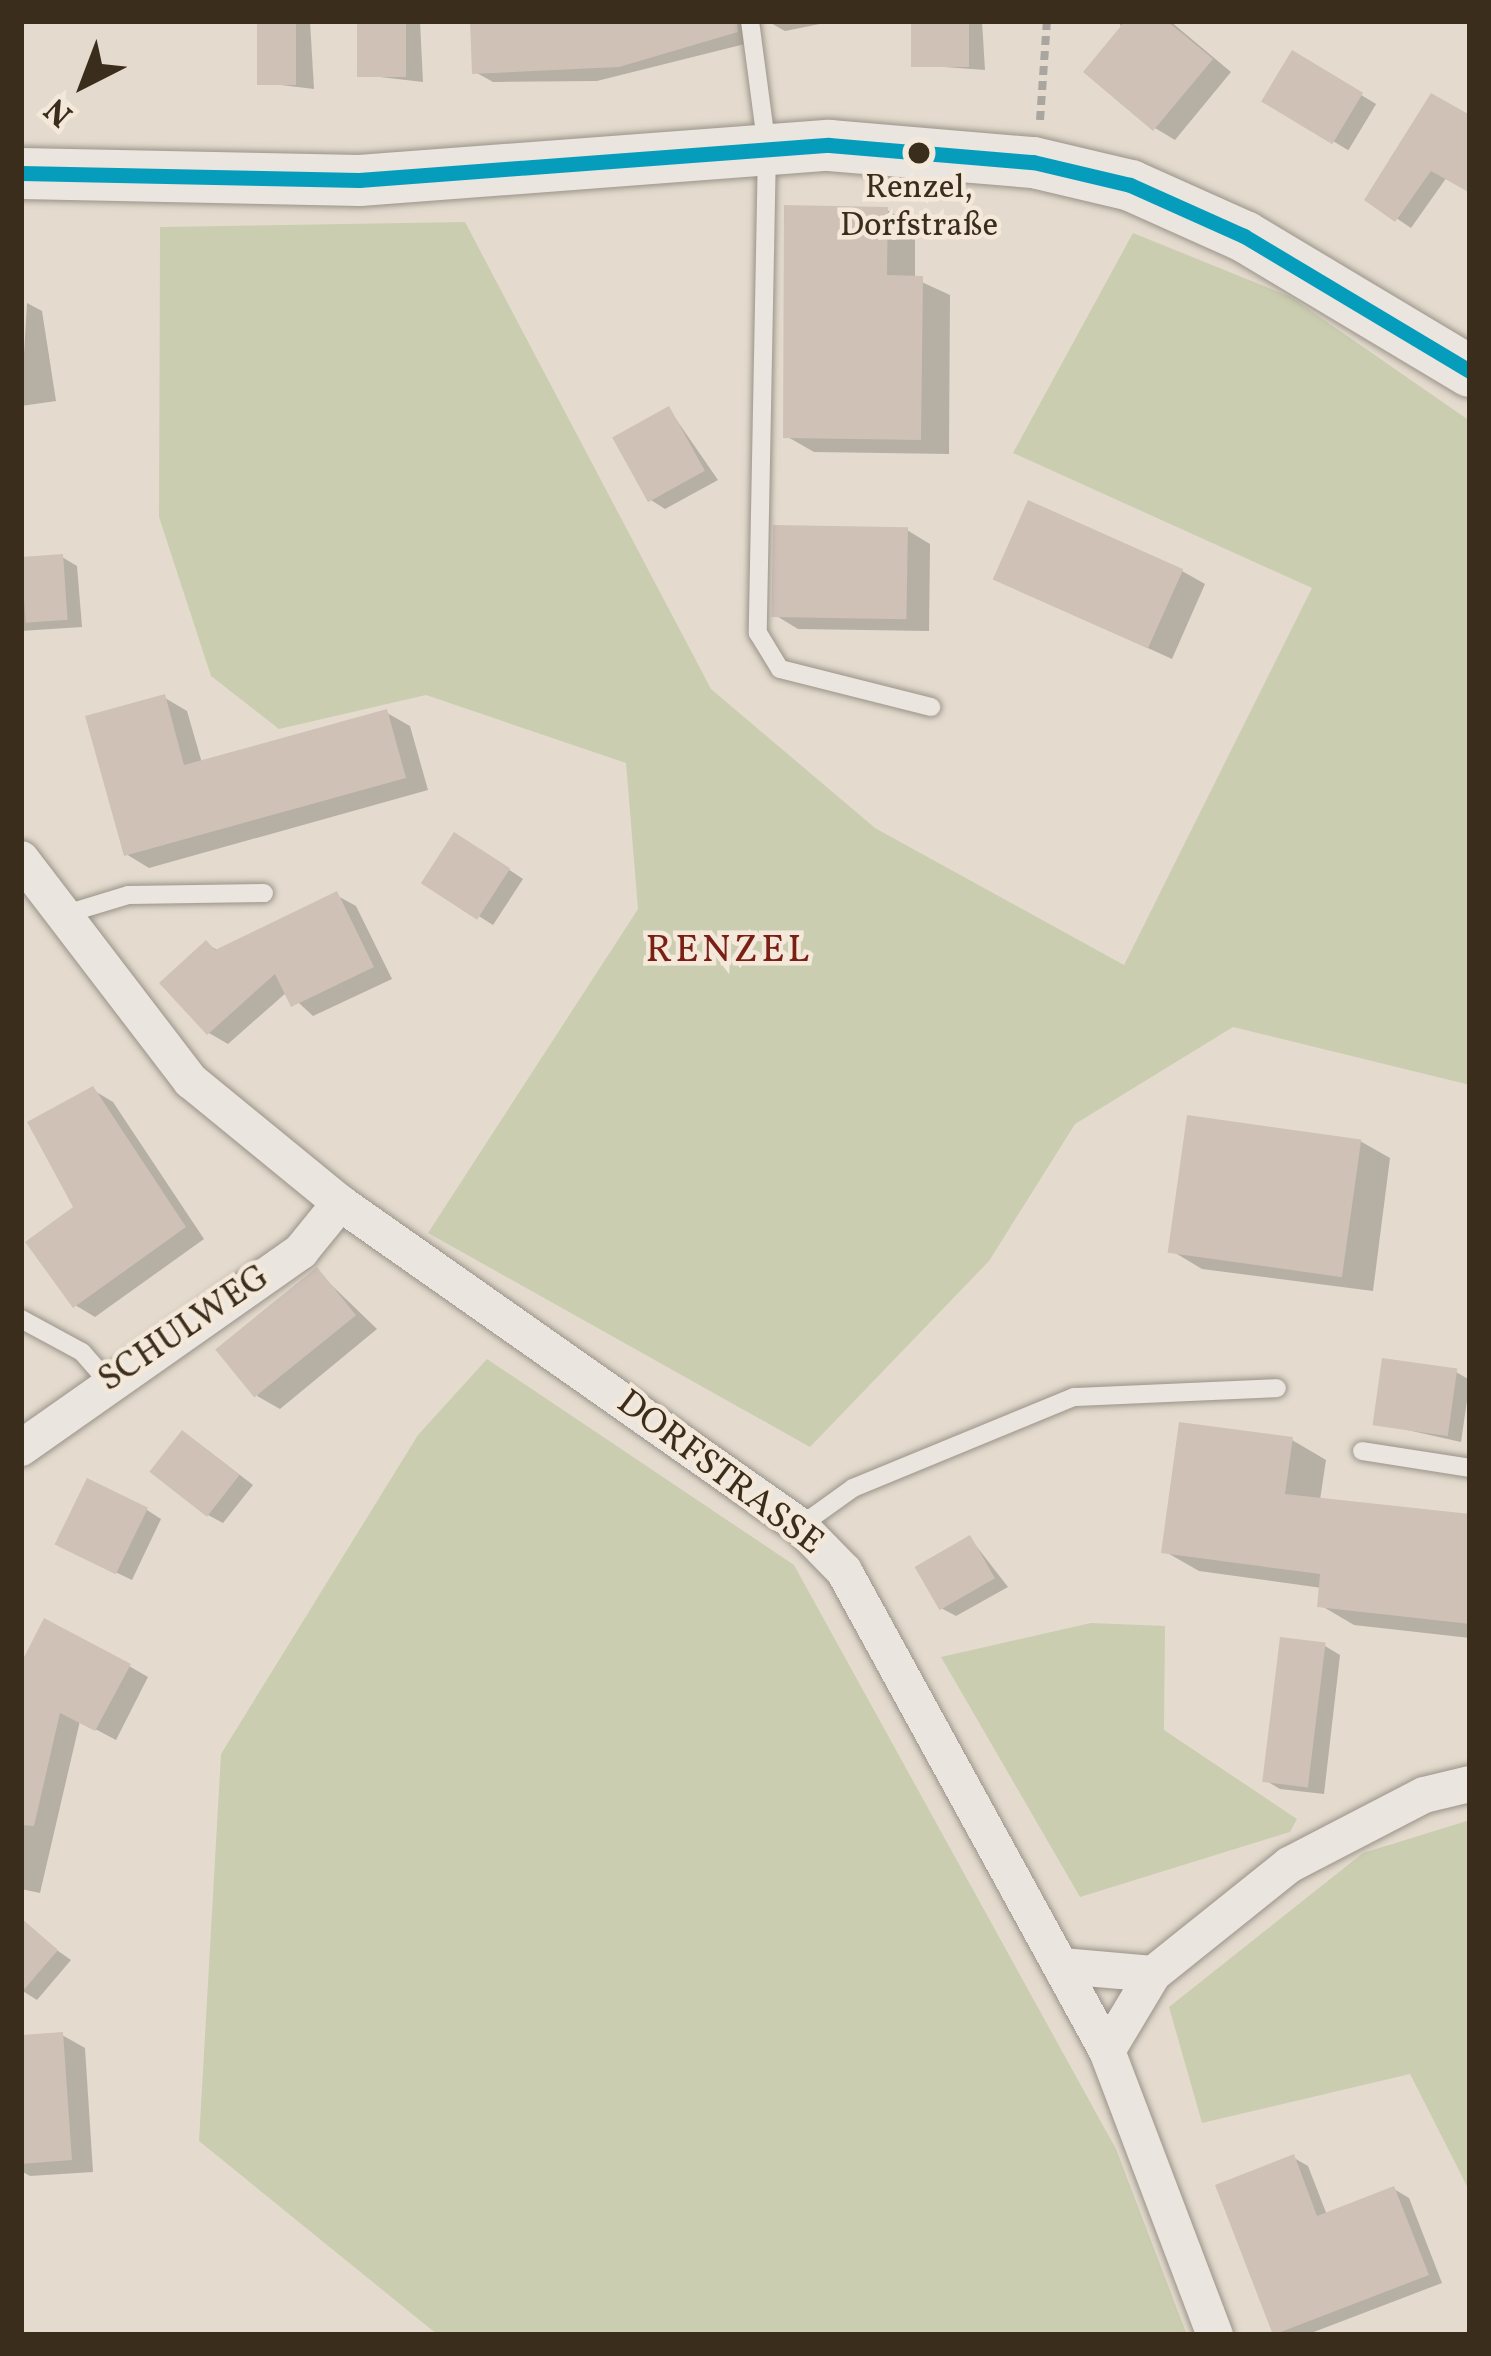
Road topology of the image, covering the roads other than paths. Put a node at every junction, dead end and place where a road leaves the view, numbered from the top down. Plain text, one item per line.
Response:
1 (750, 21) edge
2 (767, 148) junction
3 (21, 173) edge
4 (1470, 371) edge
5 (931, 706) dead end
6 (21, 859) edge
7 (264, 892) dead end
8 (59, 916) junction
9 (340, 1203) junction
10 (21, 1319) edge
11 (107, 1381) junction
12 (1277, 1388) dead end
13 (21, 1448) edge
14 (1362, 1451) dead end
15 (1470, 1468) edge
16 (800, 1526) junction
17 (1470, 1784) edge
18 (1062, 1966) junction
19 (1153, 1974) junction
20 (1107, 2051) junction
21 (1215, 2335) edge

1 - 2 lane
2 - 3 main road
2 - 4 main road
2 - 5 lane
6 - 8 street, DORFSTRASSE
7 - 8 lane
8 - 9 street, DORFSTRASSE
9 - 11 street, SCHULWEG
9 - 16 street, DORFSTRASSE
10 - 11 lane
11 - 13 street, SCHULWEG
12 - 16 lane
14 - 15 lane
16 - 18 street, DORFSTRASSE
17 - 19 street
18 - 19 street
18 - 20 street, DORFSTRASSE
19 - 20 street
20 - 21 street, DORFSTRASSE

